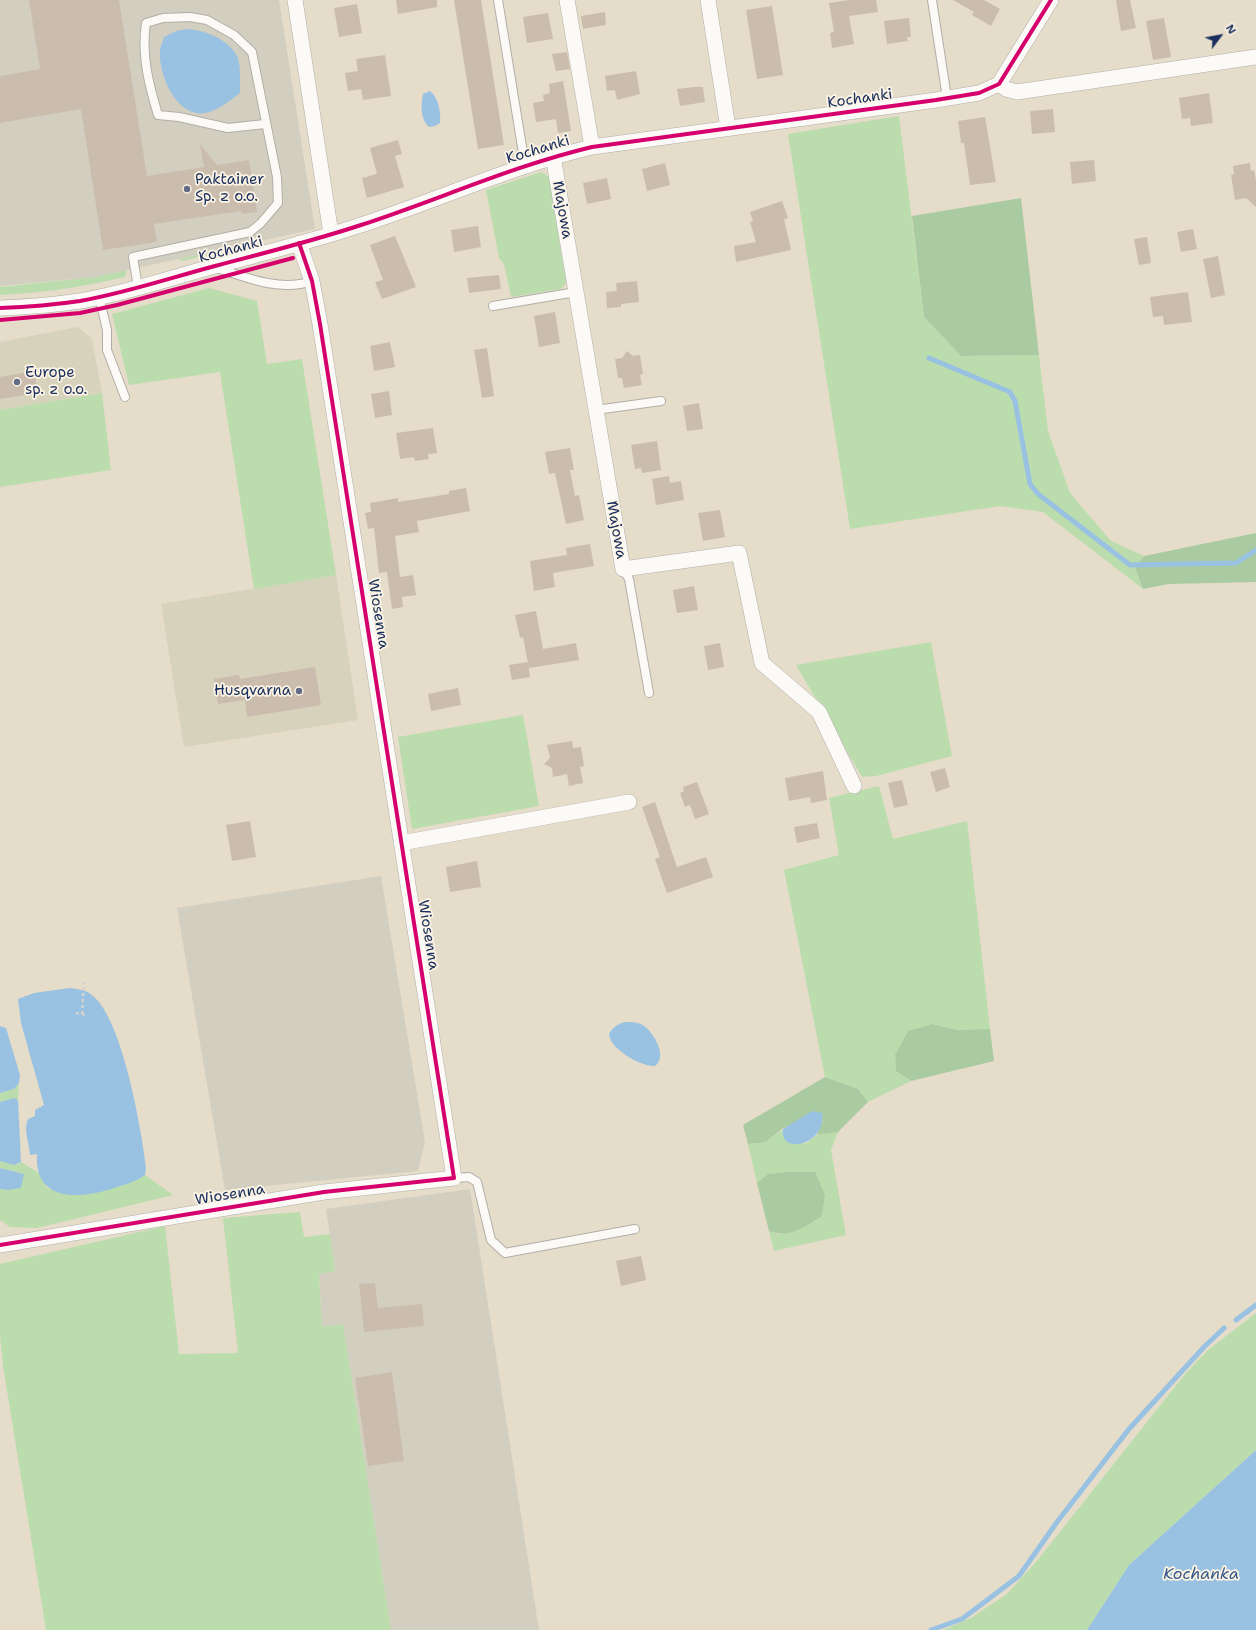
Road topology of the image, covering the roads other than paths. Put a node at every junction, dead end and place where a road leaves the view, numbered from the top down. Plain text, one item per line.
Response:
1 (295, 0) edge
2 (498, 0) edge
3 (567, 0) edge
4 (708, 0) edge
5 (932, 0) edge
6 (1051, 0) edge
7 (1256, 57) edge
8 (999, 84) junction
9 (947, 98) junction
10 (265, 124) junction
11 (728, 128) junction
12 (592, 147) junction
13 (553, 156) junction
14 (526, 165) junction
15 (331, 234) junction
16 (299, 243) junction
17 (214, 267) junction
18 (312, 281) junction
19 (138, 287) junction
20 (576, 292) junction
21 (100, 296) junction
22 (493, 306) dead end
23 (0, 308) edge
24 (125, 397) dead end
25 (661, 401) dead end
26 (596, 410) junction
27 (623, 569) junction
28 (649, 693) dead end
29 (854, 786) dead end
30 (629, 802) dead end
31 (401, 843) junction
32 (454, 1178) junction
33 (634, 1229) dead end
34 (0, 1245) edge

1 - 15 street
2 - 14 lane
3 - 12 street, Kochanki
4 - 11 street
5 - 9 lane
6 - 8 street
7 - 8 street
8 - 9 street, Kochanki
9 - 11 street, Kochanki
10 - 10 lane
10 - 19 lane
11 - 12 street, Kochanki
12 - 13 street, Kochanki
13 - 14 street, Kochanki
13 - 20 street, Majowa
14 - 15 street, Kochanki
15 - 16 street, Kochanki
16 - 17 street, Kochanki
16 - 18 street, Wiosenna
17 - 18 lane
17 - 19 street, Kochanki
18 - 31 street, Wiosenna
19 - 21 street, Kochanki
20 - 22 lane
20 - 26 street, Majowa
21 - 23 street, Kochanki
21 - 24 lane
25 - 26 lane
26 - 27 street, Majowa
27 - 28 lane
27 - 29 street, Majowa
30 - 31 street
31 - 32 street, Wiosenna
32 - 33 lane
32 - 34 street, Wiosenna

